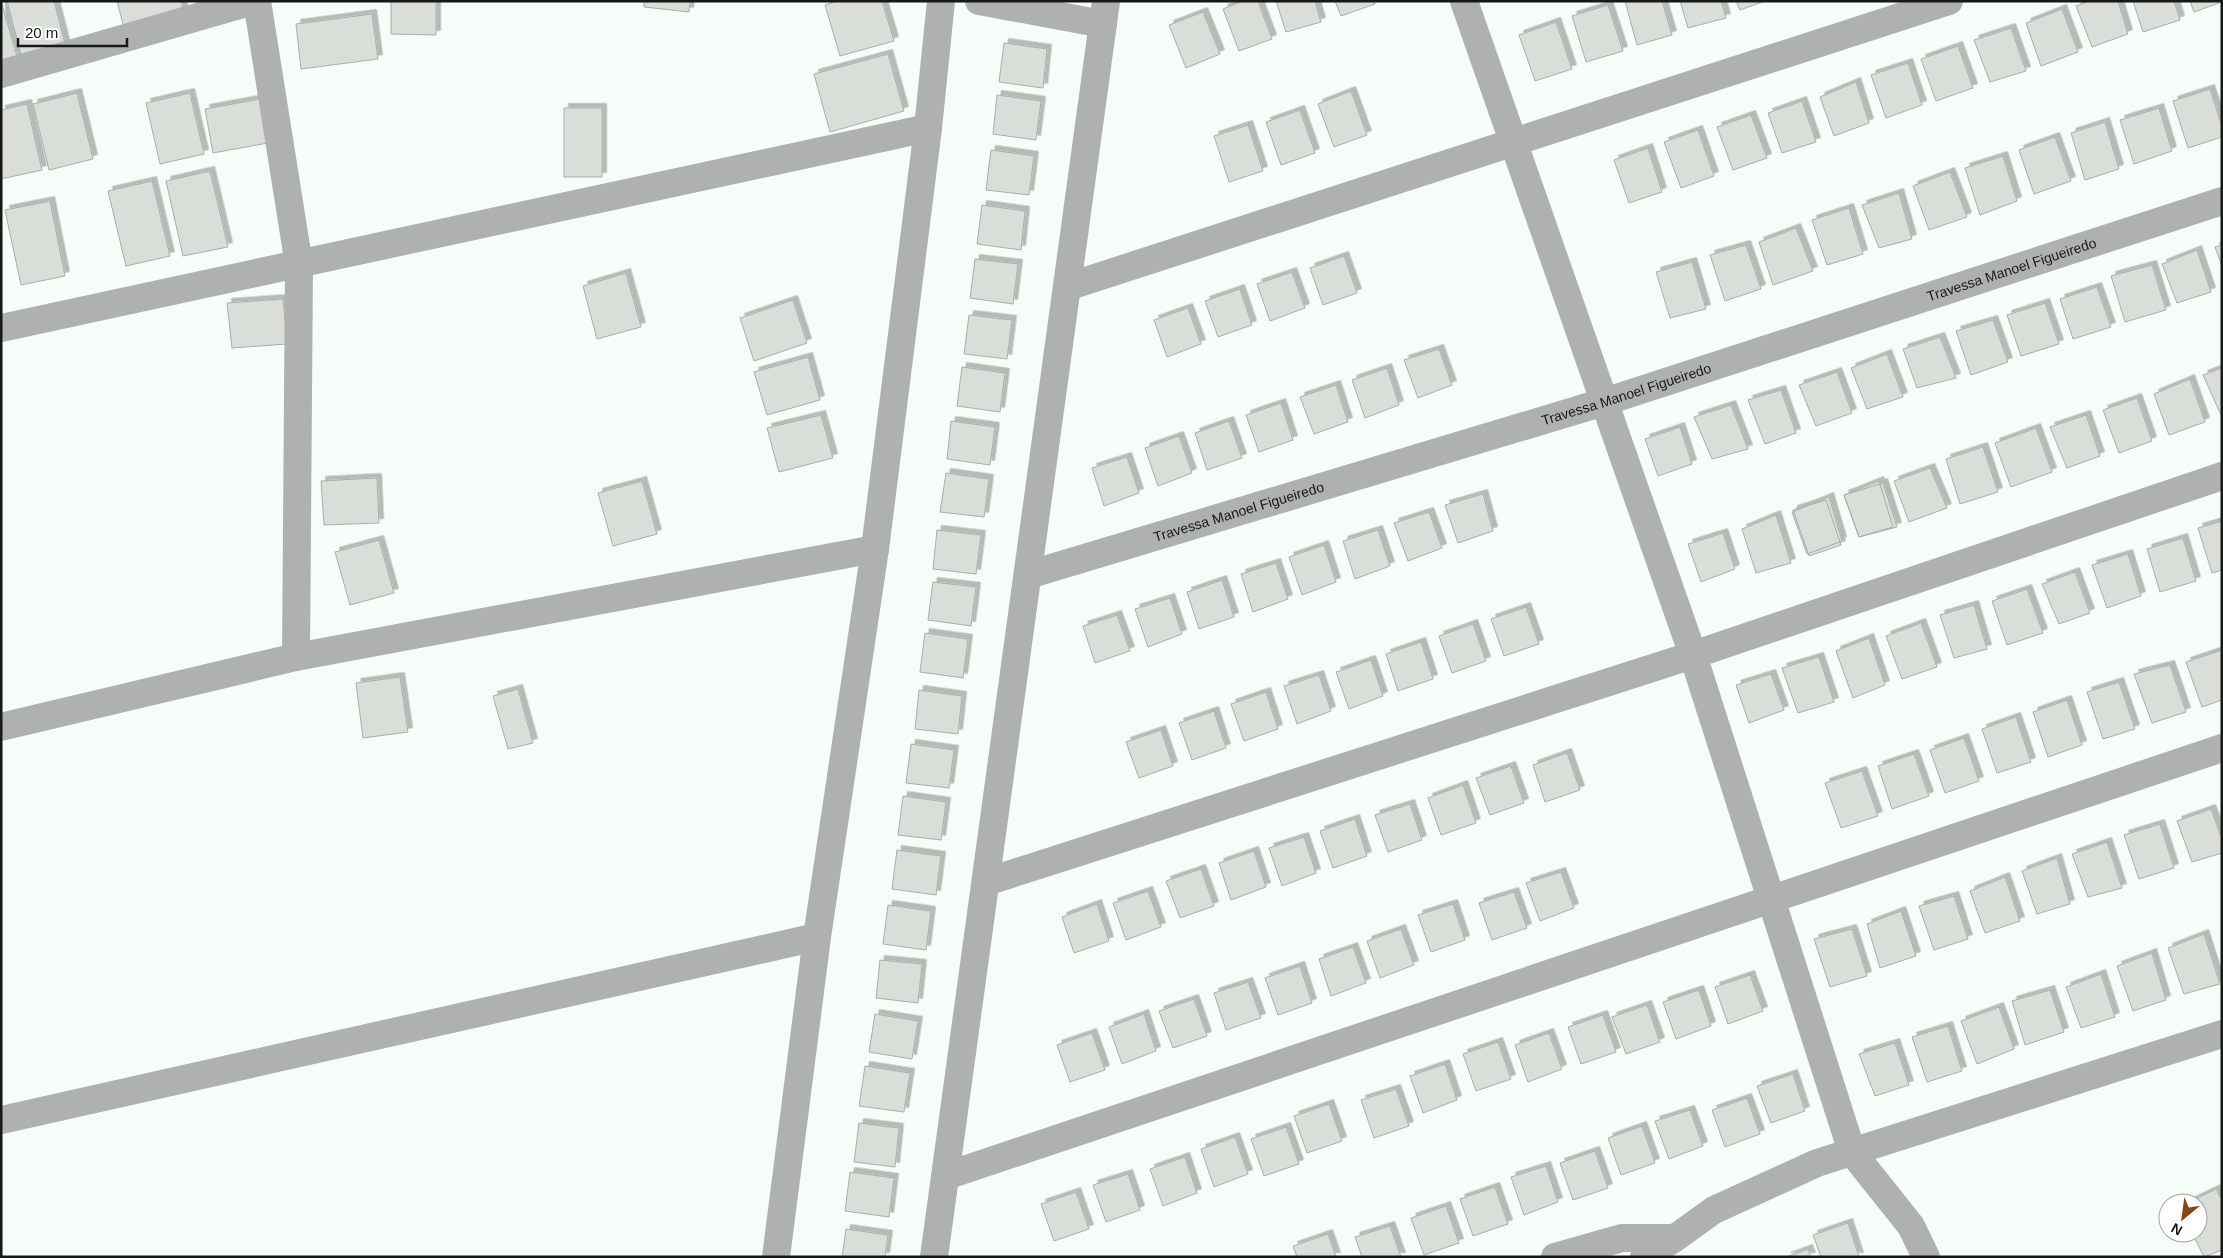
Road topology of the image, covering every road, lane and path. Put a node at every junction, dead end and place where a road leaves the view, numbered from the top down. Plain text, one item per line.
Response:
1 (253, 1) edge
2 (257, 1) edge
3 (941, 1) edge
4 (979, 1) edge
5 (1464, 1) edge
6 (1949, 1) edge
7 (1104, 13) edge
8 (1, 74) edge
9 (928, 128) junction
10 (1513, 142) junction
11 (2222, 201) edge
12 (299, 265) junction
13 (1067, 287) junction
14 (1, 328) edge
15 (1604, 402) junction
16 (2222, 476) edge
17 (875, 549) junction
18 (1028, 575) junction
19 (1693, 654) junction
20 (296, 657) junction
21 (1, 727) edge
22 (2222, 748) edge
23 (986, 882) junction
24 (1772, 899) junction
25 (817, 937) junction
26 (2222, 1034) edge
27 (1, 1120) edge
28 (1852, 1152) junction
29 (946, 1176) junction
30 (1675, 1238) junction
31 (776, 1257) edge
32 (934, 1257) edge
33 (1555, 1257) edge
34 (1644, 1257) edge
35 (1926, 1257) edge

1 - 8 street
2 - 12 street
3 - 9 street
4 - 7 street
5 - 10 street
6 - 10 street
7 - 13 street
9 - 12 street
9 - 17 street
10 - 13 street
10 - 15 street
11 - 15 street, Travessa Manoel Figueiredo
12 - 14 street
12 - 20 street
13 - 18 street
15 - 18 street, Travessa Manoel Figueiredo
15 - 19 street
16 - 19 street
17 - 20 street
17 - 25 street
18 - 23 street
19 - 23 street
19 - 24 street
20 - 21 street
22 - 24 street
23 - 29 street
24 - 28 street
24 - 29 street
25 - 27 street
25 - 31 street
26 - 28 street
28 - 30 street
28 - 35 street
29 - 32 street
30 - 33 street
30 - 34 street

